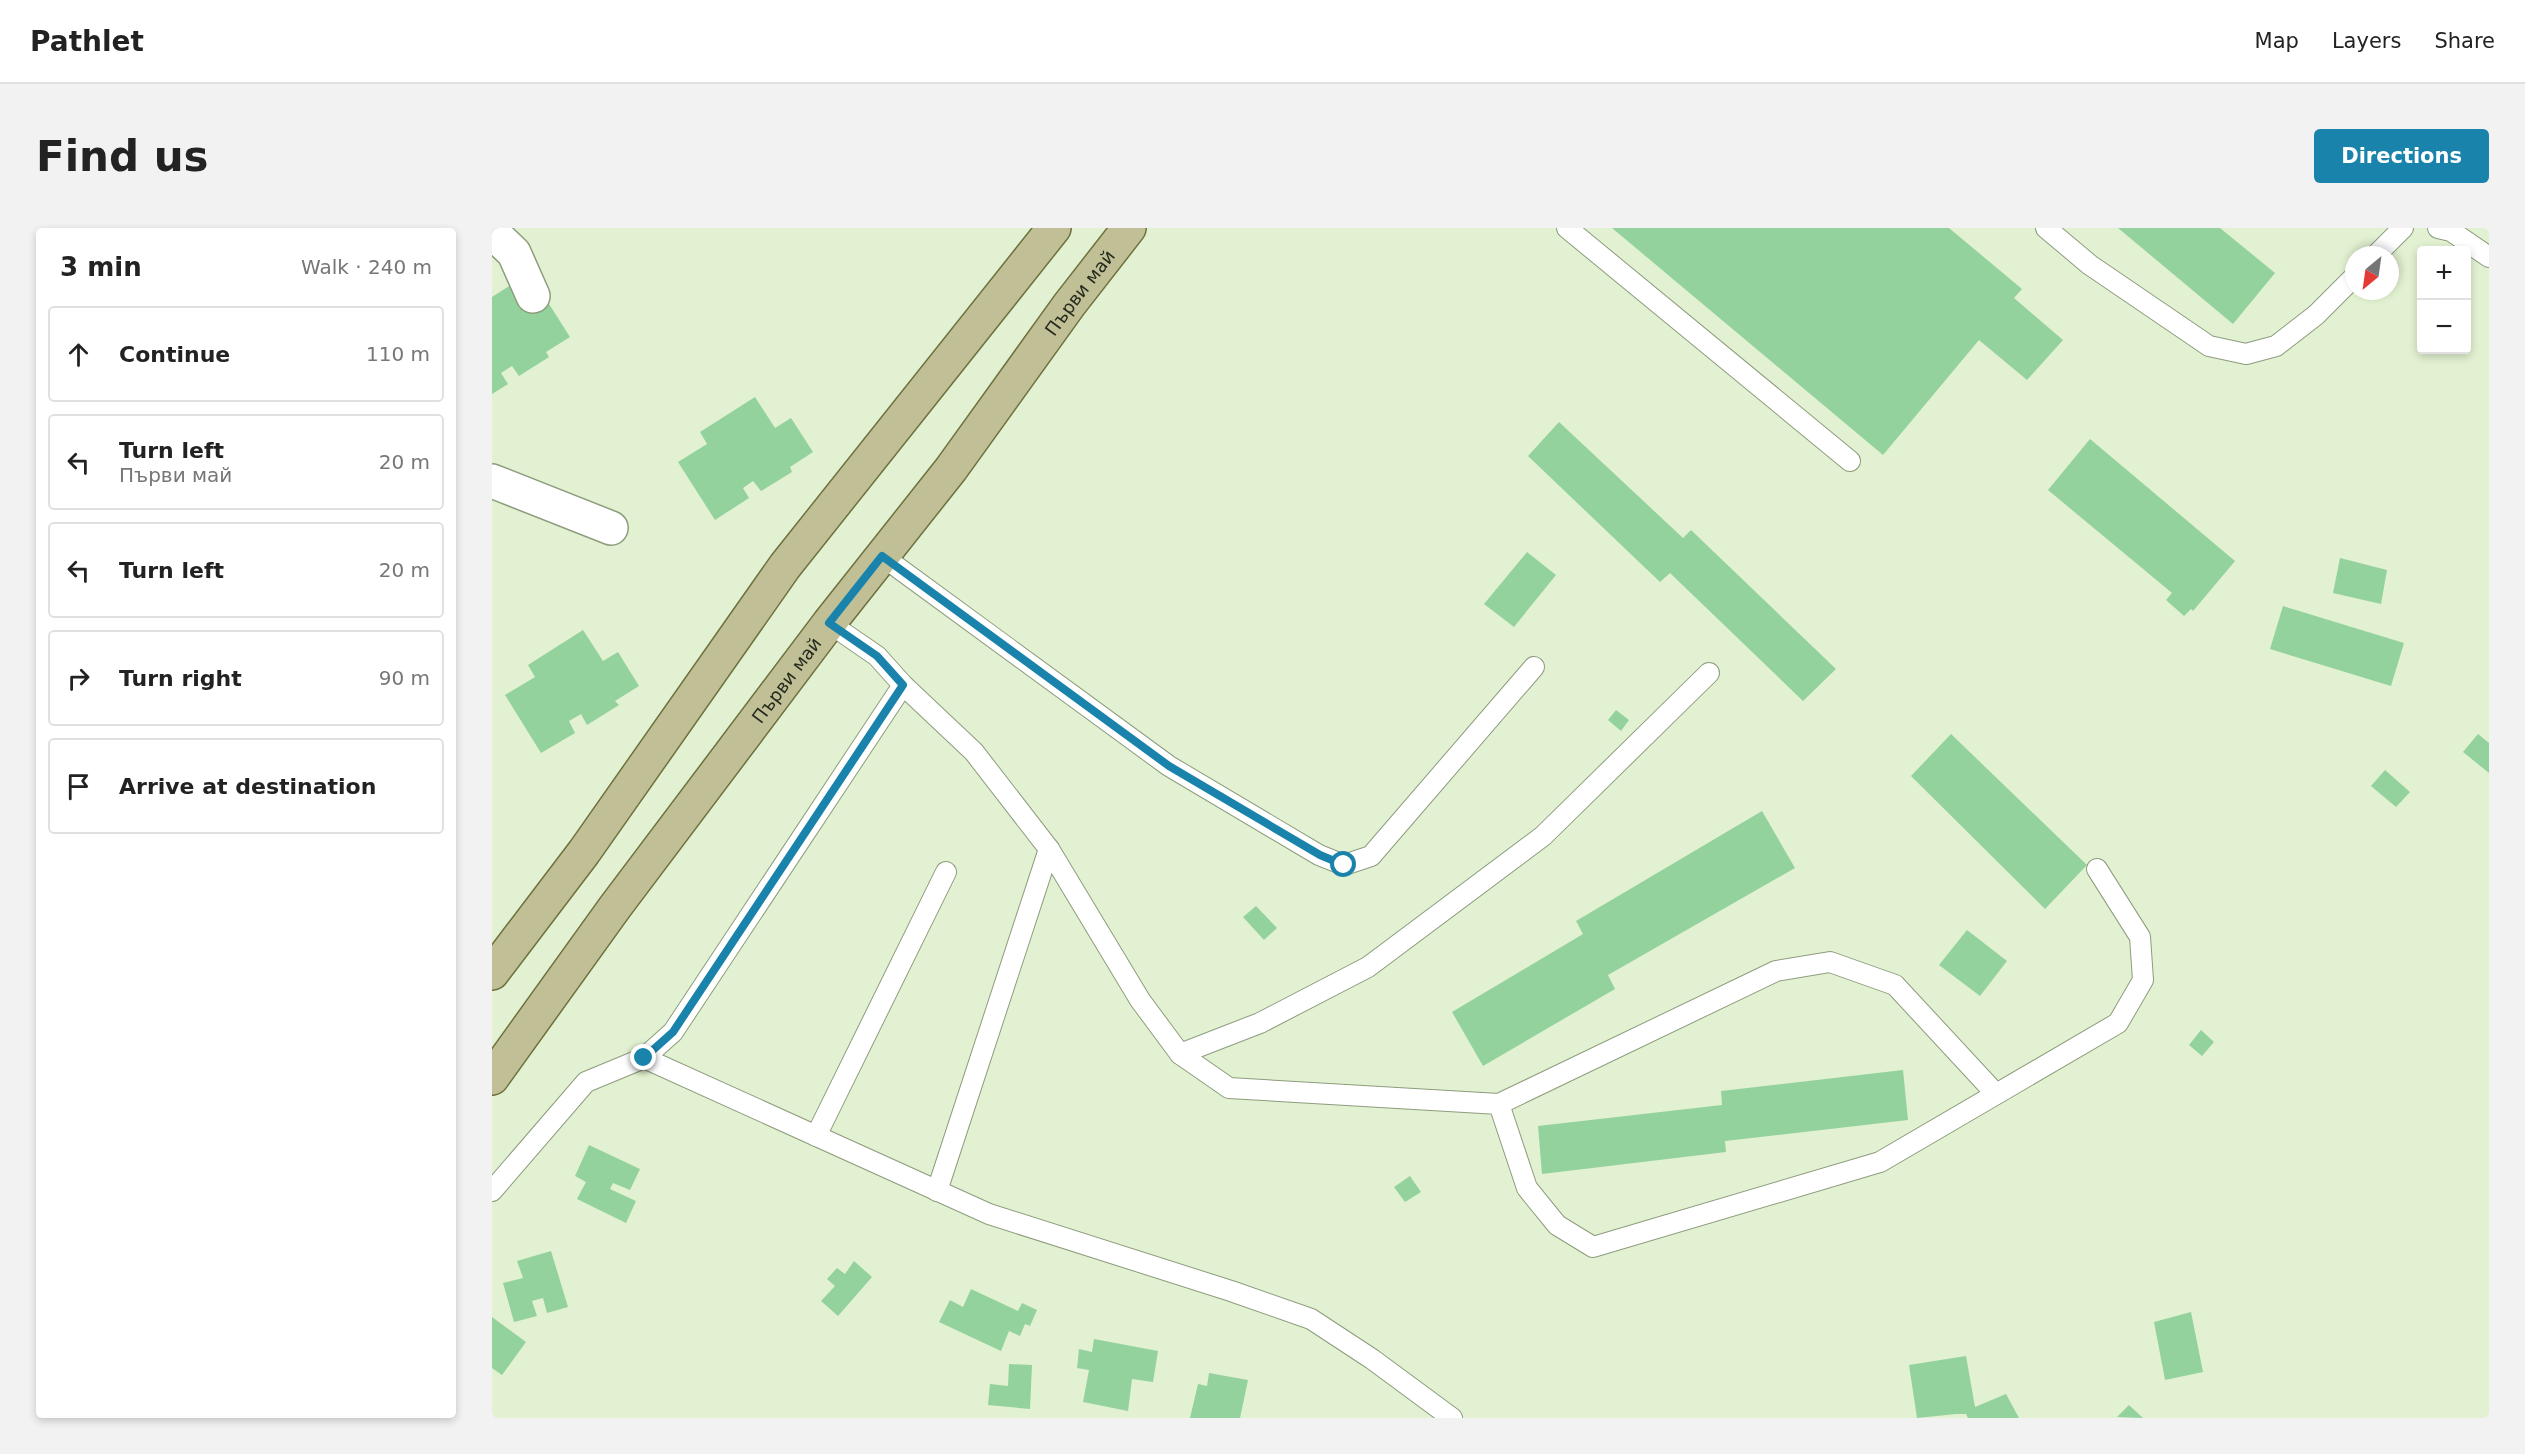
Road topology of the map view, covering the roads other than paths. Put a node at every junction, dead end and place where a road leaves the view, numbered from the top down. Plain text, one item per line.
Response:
1 (1054, 228) edge
2 (1129, 228) edge
3 (1567, 228) edge
4 (2046, 228) edge
5 (2403, 228) edge
6 (2438, 228) edge
7 (492, 232) edge
8 (2385, 246) edge
9 (2489, 257) edge
10 (2345, 286) edge
11 (533, 296) dead end
12 (1850, 461) dead end
13 (492, 481) edge
14 (611, 528) dead end
15 (882, 556) junction
16 (829, 623) junction
17 (1534, 667) dead end
18 (1709, 674) dead end
19 (903, 685) junction
20 (1048, 849) junction
21 (2097, 869) dead end
22 (946, 872) dead end
23 (492, 973) edge
24 (1180, 1054) junction
25 (644, 1058) junction
26 (492, 1078) edge
27 (1996, 1094) junction
28 (1499, 1104) junction
29 (816, 1136) junction
30 (492, 1191) edge
31 (937, 1191) junction
32 (1452, 1418) edge

1 - 23 main road
2 - 15 main road, Първи май
3 - 12 lane
4 - 10 lane
5 - 8 lane
6 - 9 lane
7 - 11 street
13 - 14 street
15 - 16 main road, Първи май
15 - 17 lane
16 - 19 lane
16 - 26 main road, Първи май
18 - 24 lane
19 - 20 lane
19 - 25 lane
20 - 24 lane
20 - 31 lane
21 - 27 lane
22 - 29 lane
24 - 28 lane
25 - 29 lane
25 - 30 lane
27 - 28 lane
27 - 28 lane
29 - 31 lane
31 - 32 lane

